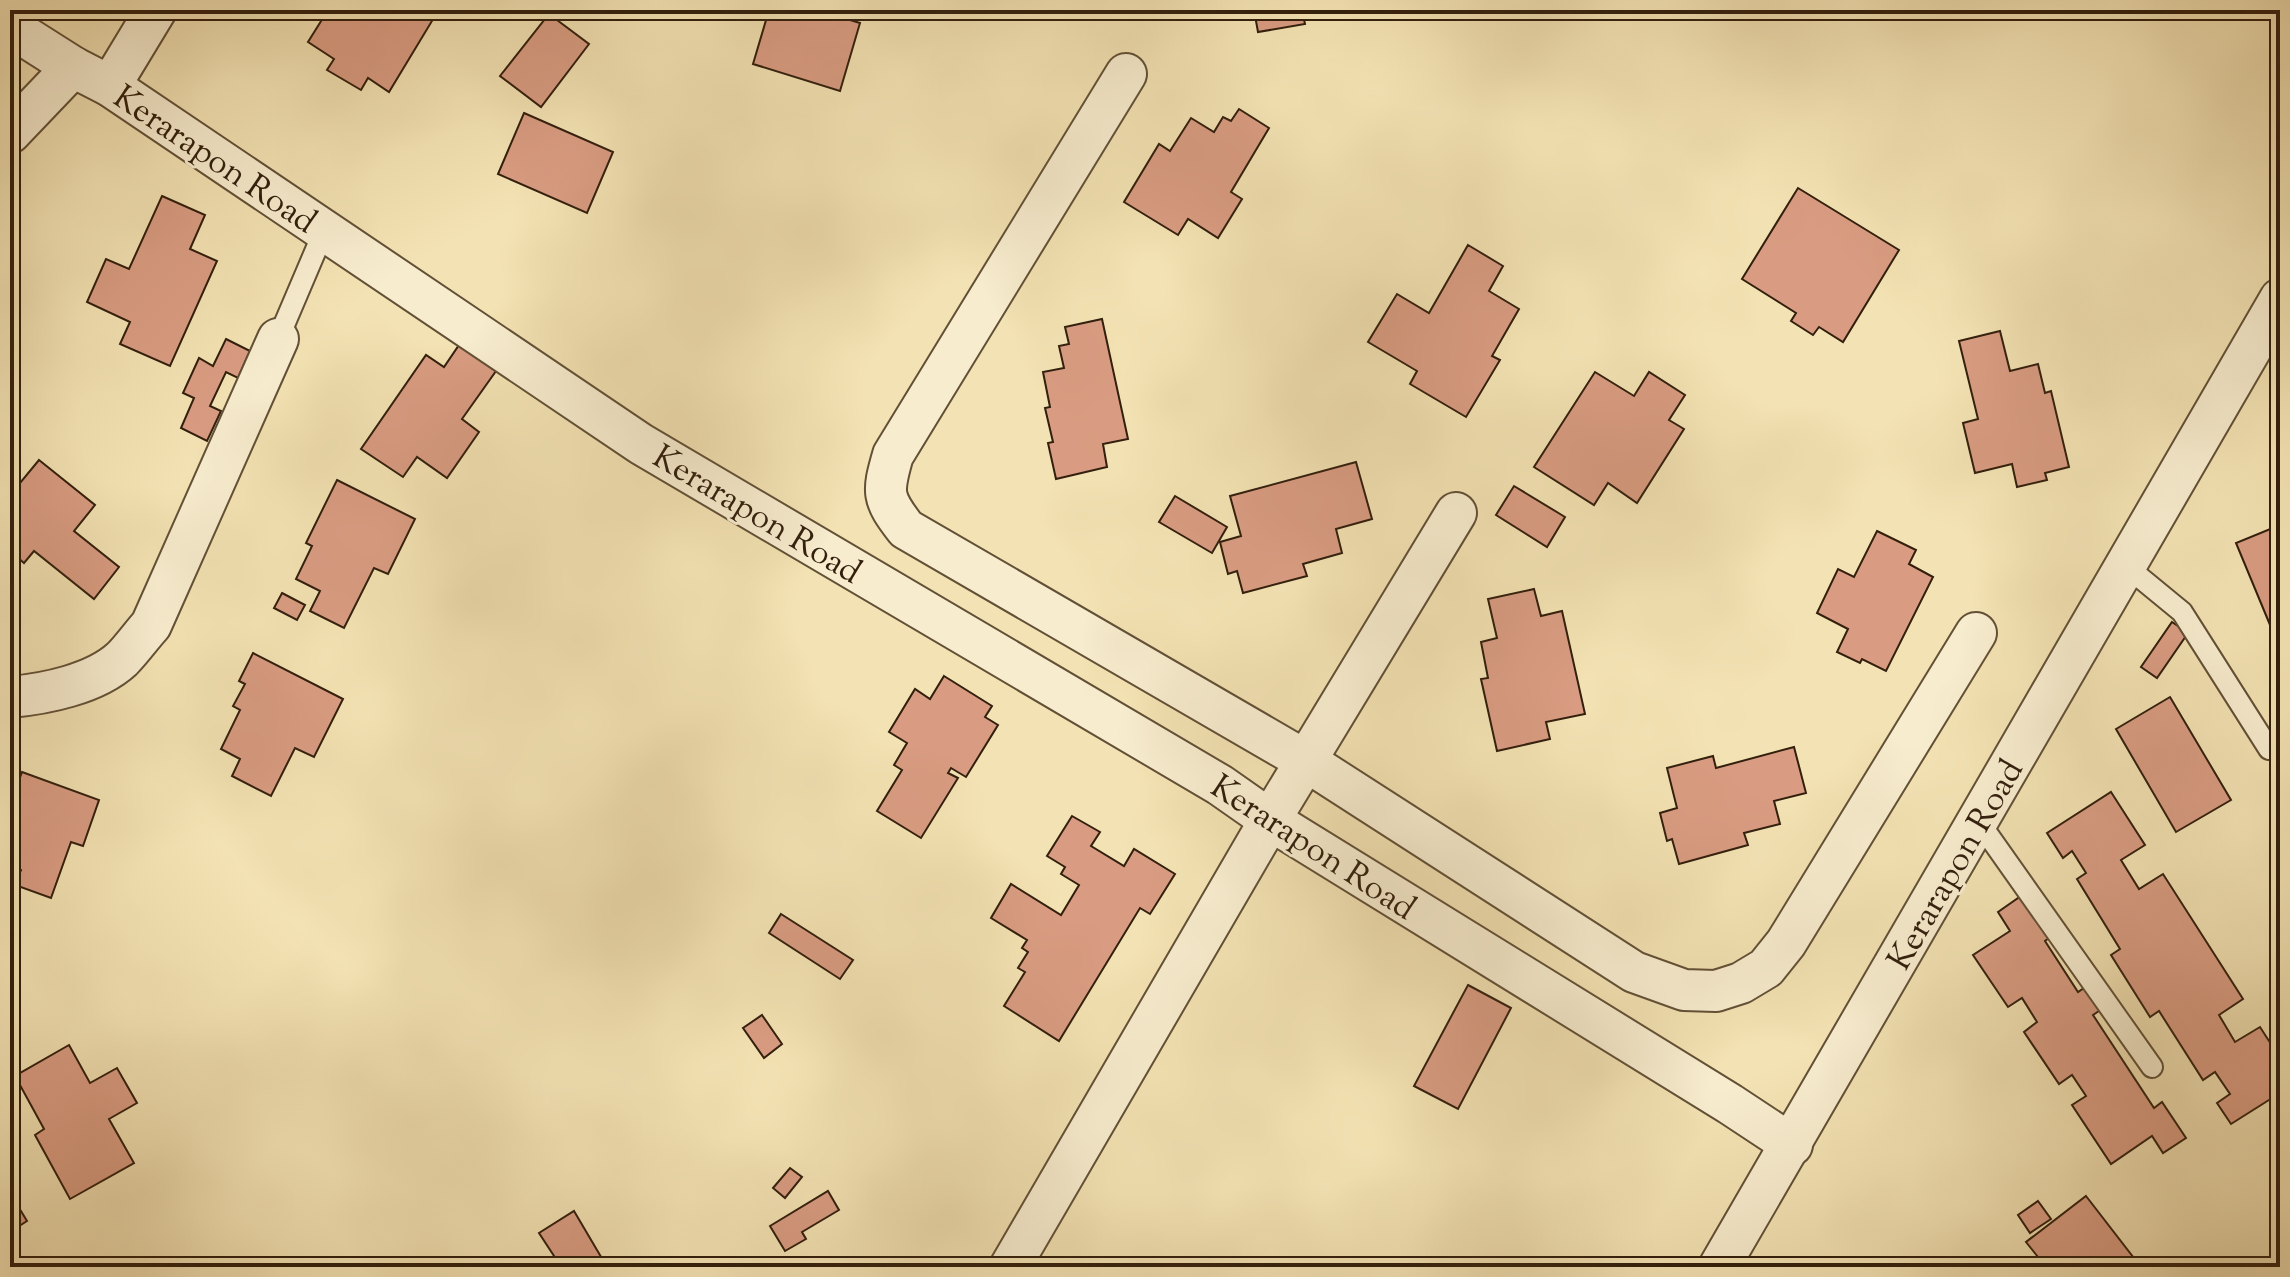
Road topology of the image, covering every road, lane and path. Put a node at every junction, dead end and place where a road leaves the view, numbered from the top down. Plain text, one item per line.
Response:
1 (156, 10) edge
2 (10, 27) edge
3 (73, 67) junction
4 (1126, 74) dead end
5 (110, 86) junction
6 (10, 133) edge
7 (324, 231) junction
8 (2280, 299) edge
9 (278, 339) joint
10 (1456, 513) dead end
11 (2126, 566) junction
12 (1976, 633) dead end
13 (10, 697) edge
14 (2269, 749) dead end
15 (1306, 761) junction
16 (1270, 820) junction
17 (1979, 822) junction
18 (2152, 1067) dead end
19 (1792, 1145) junction
20 (1010, 1267) edge
21 (1719, 1267) edge

1 - 5 street
2 - 3 street, Kerarapon Road
3 - 5 street, Kerarapon Road
3 - 6 street
4 - 15 street
5 - 7 street, Kerarapon Road
7 - 9 lane
7 - 16 street, Kerarapon Road
8 - 11 street, Kerarapon Road
9 - 13 street
10 - 15 street
11 - 14 lane
11 - 17 street, Kerarapon Road
12 - 15 street
15 - 16 street
16 - 19 street, Kerarapon Road
16 - 20 street
17 - 18 lane
17 - 19 street, Kerarapon Road
19 - 21 street

